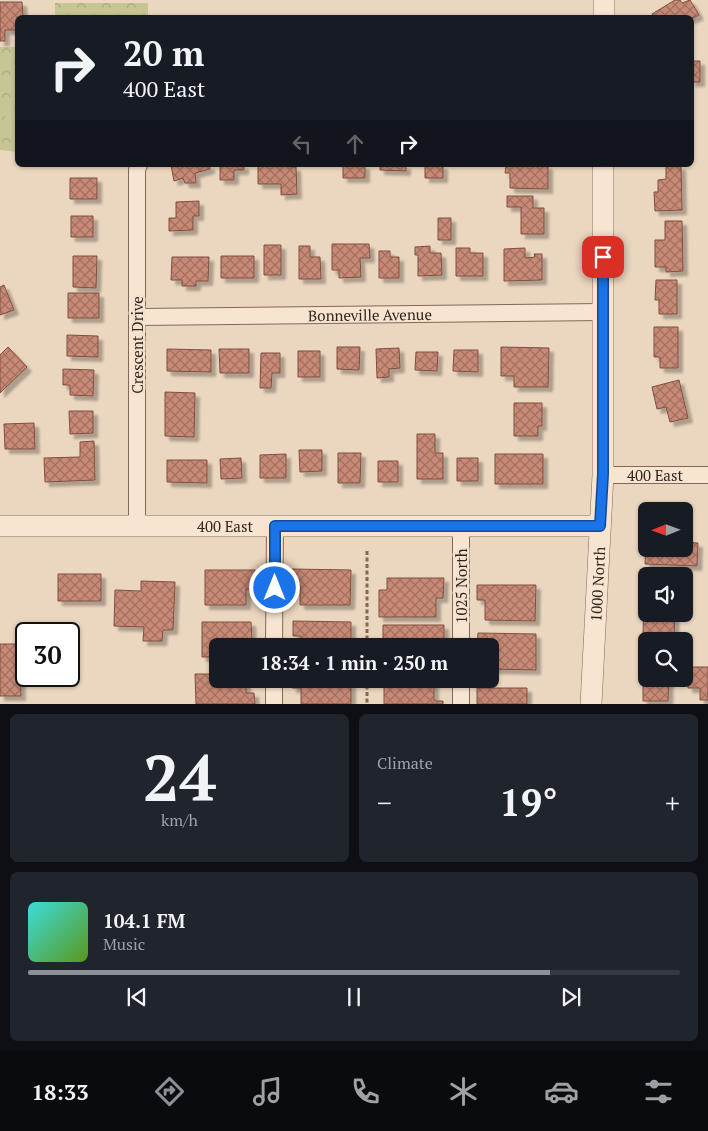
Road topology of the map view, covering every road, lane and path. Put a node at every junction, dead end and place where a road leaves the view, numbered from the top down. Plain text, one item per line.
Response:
1 (604, 0) edge
2 (604, 15) edge
3 (138, 167) edge
4 (604, 167) edge
5 (603, 312) junction
6 (138, 317) junction
7 (603, 474) junction
8 (708, 475) edge
9 (0, 526) edge
10 (137, 526) junction
11 (275, 526) junction
12 (461, 526) junction
13 (600, 526) junction
14 (367, 551) dead end
15 (274, 638) edge
16 (367, 638) edge
17 (461, 638) edge
18 (274, 688) edge
19 (367, 688) edge
20 (461, 688) edge
21 (274, 704) edge
22 (367, 704) edge
23 (461, 704) edge
24 (591, 704) edge

1 - 2 street
3 - 6 street, Crescent Drive
4 - 5 street, 1000 North
5 - 6 street, Bonneville Avenue
5 - 7 street, 1000 North
6 - 10 street, Crescent Drive
7 - 8 street, 400 East
7 - 13 street, 1000 North
9 - 10 street, 400 East
10 - 11 street, 400 East
11 - 12 street, 400 East
11 - 15 street
12 - 13 street, 400 East
12 - 17 street, 1025 North
13 - 24 street, 1000 North
14 - 16 path
18 - 21 street
19 - 22 path
20 - 23 street

